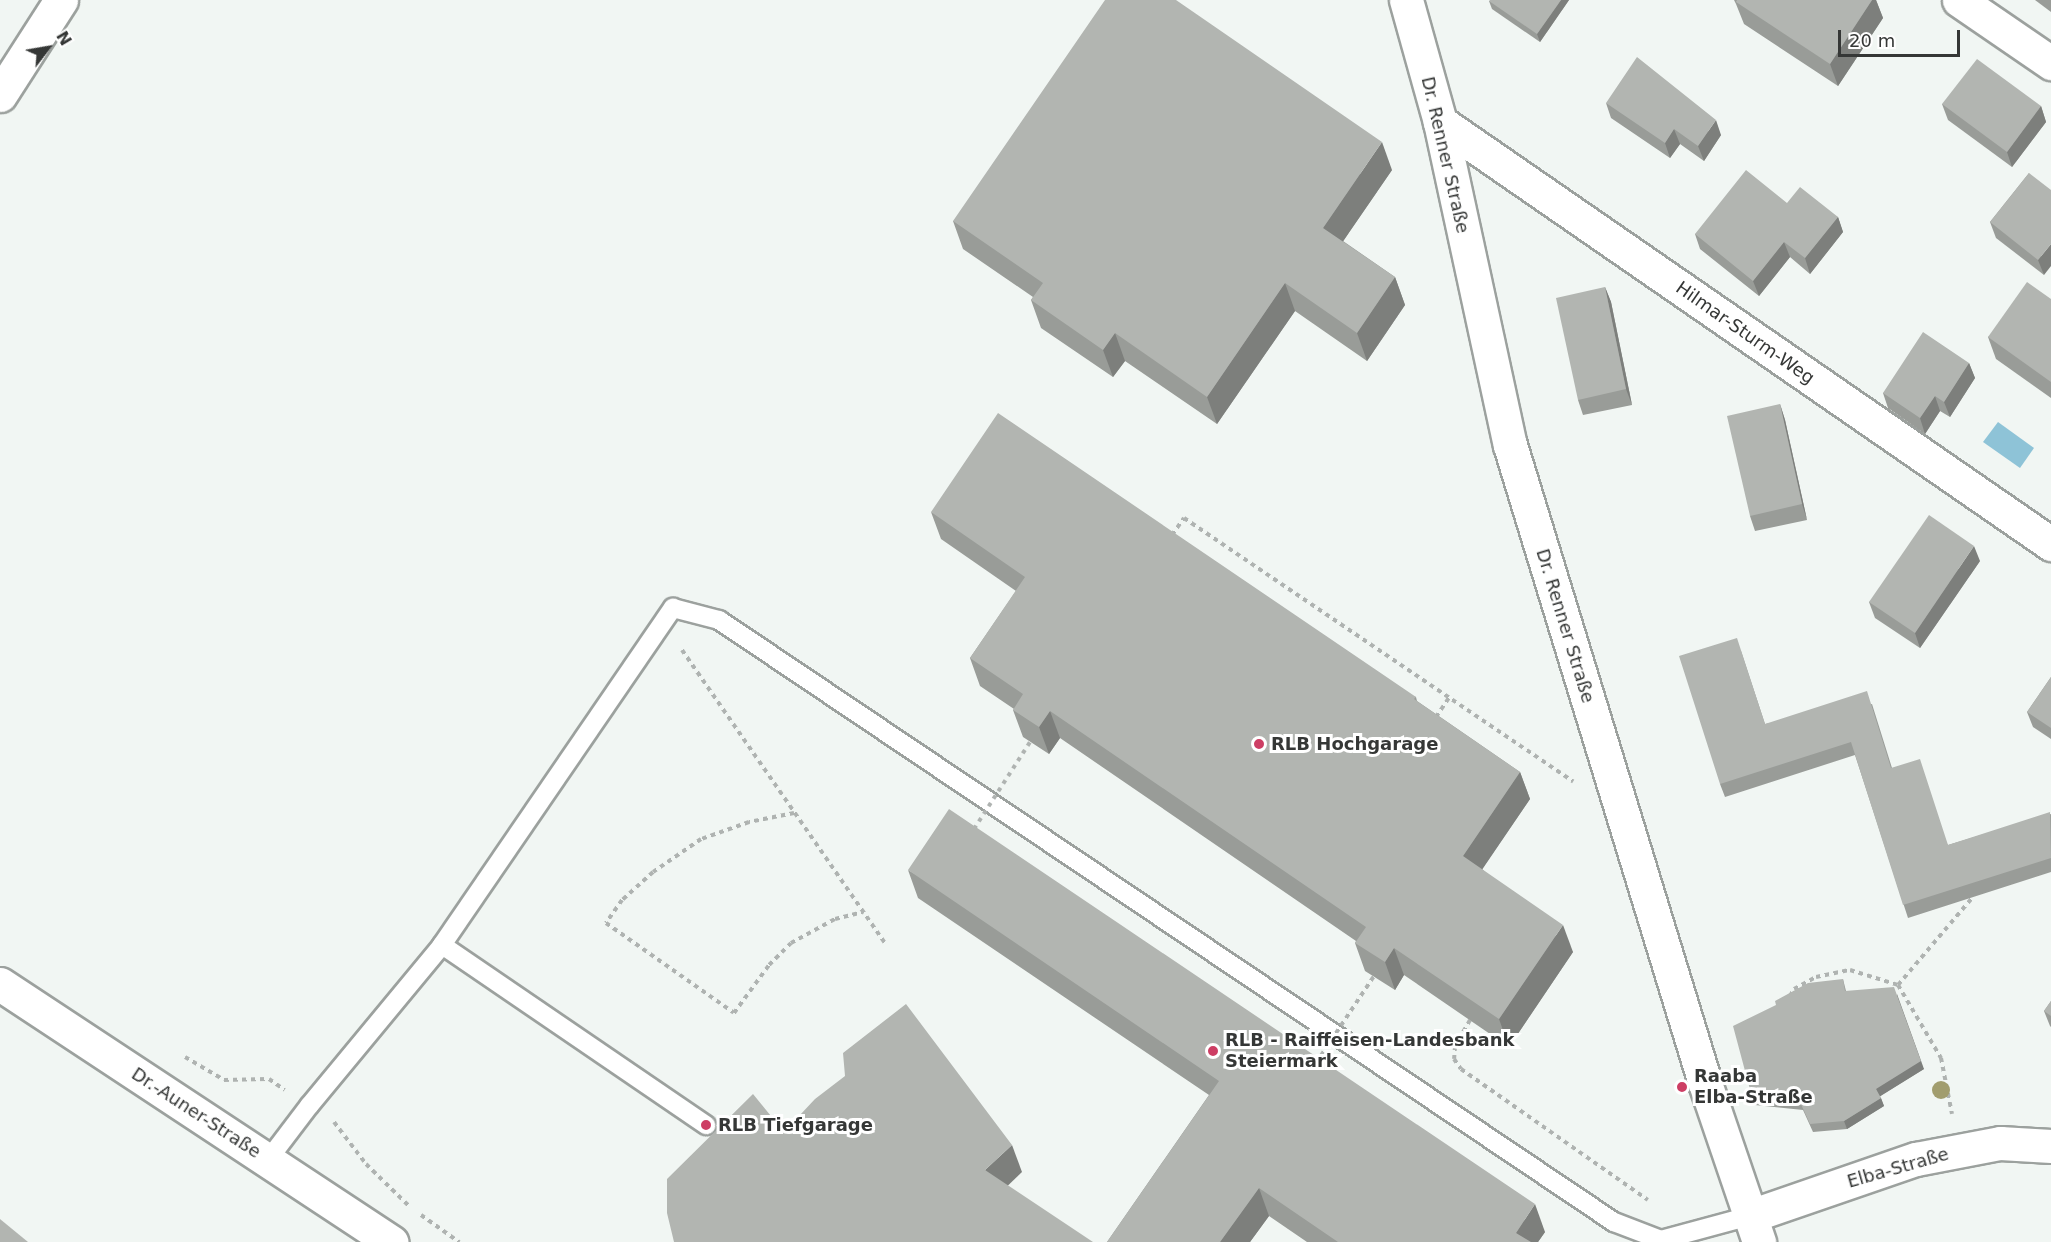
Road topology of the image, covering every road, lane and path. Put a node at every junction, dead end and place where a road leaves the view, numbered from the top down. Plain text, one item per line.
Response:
1 (61, 0) edge
2 (1406, 0) edge
3 (1959, 0) edge
4 (2051, 63) edge
5 (0, 95) edge
6 (1440, 122) junction
7 (1170, 538) edge
8 (2051, 544) edge
9 (662, 623) junction
10 (1449, 698) junction
11 (1432, 723) edge
12 (1030, 742) edge
13 (794, 813) junction
14 (1621, 813) junction
15 (972, 832) edge
16 (1973, 897) edge
17 (863, 912) junction
18 (442, 945) junction
19 (886, 945) dead end
20 (1374, 976) edge
21 (0, 984) edge
22 (1898, 984) junction
23 (1790, 1002) edge
24 (1470, 1020) edge
25 (178, 1053) dead end
26 (1310, 1071) edge
27 (289, 1093) dead end
28 (1954, 1119) dead end
29 (333, 1121) dead end
30 (706, 1125) dead end
31 (2051, 1146) edge
32 (268, 1160) junction
33 (1754, 1229) edge
34 (1692, 1231) junction
35 (392, 1242) edge
36 (459, 1242) edge

1 - 5 street
2 - 6 street, Dr. Renner Straße
3 - 4 street
6 - 8 street, Hilmar-Sturm-Weg
6 - 14 street, Dr. Renner Straße
7 - 10 path
9 - 13 path
9 - 18 lane
9 - 34 lane
10 - 11 path
10 - 14 path
12 - 15 path, bridge
13 - 17 path
13 - 17 path
14 - 33 street, Dr. Renner Straße
16 - 22 path
17 - 19 path
18 - 30 lane
18 - 32 lane
20 - 26 path, bridge
21 - 32 street, Dr.-Auner-Straße
22 - 23 path
22 - 28 path
24 - 34 path
25 - 27 path
29 - 36 path
31 - 33 street, Elba-Straße
32 - 35 street, Dr.-Auner-Straße
33 - 34 lane

